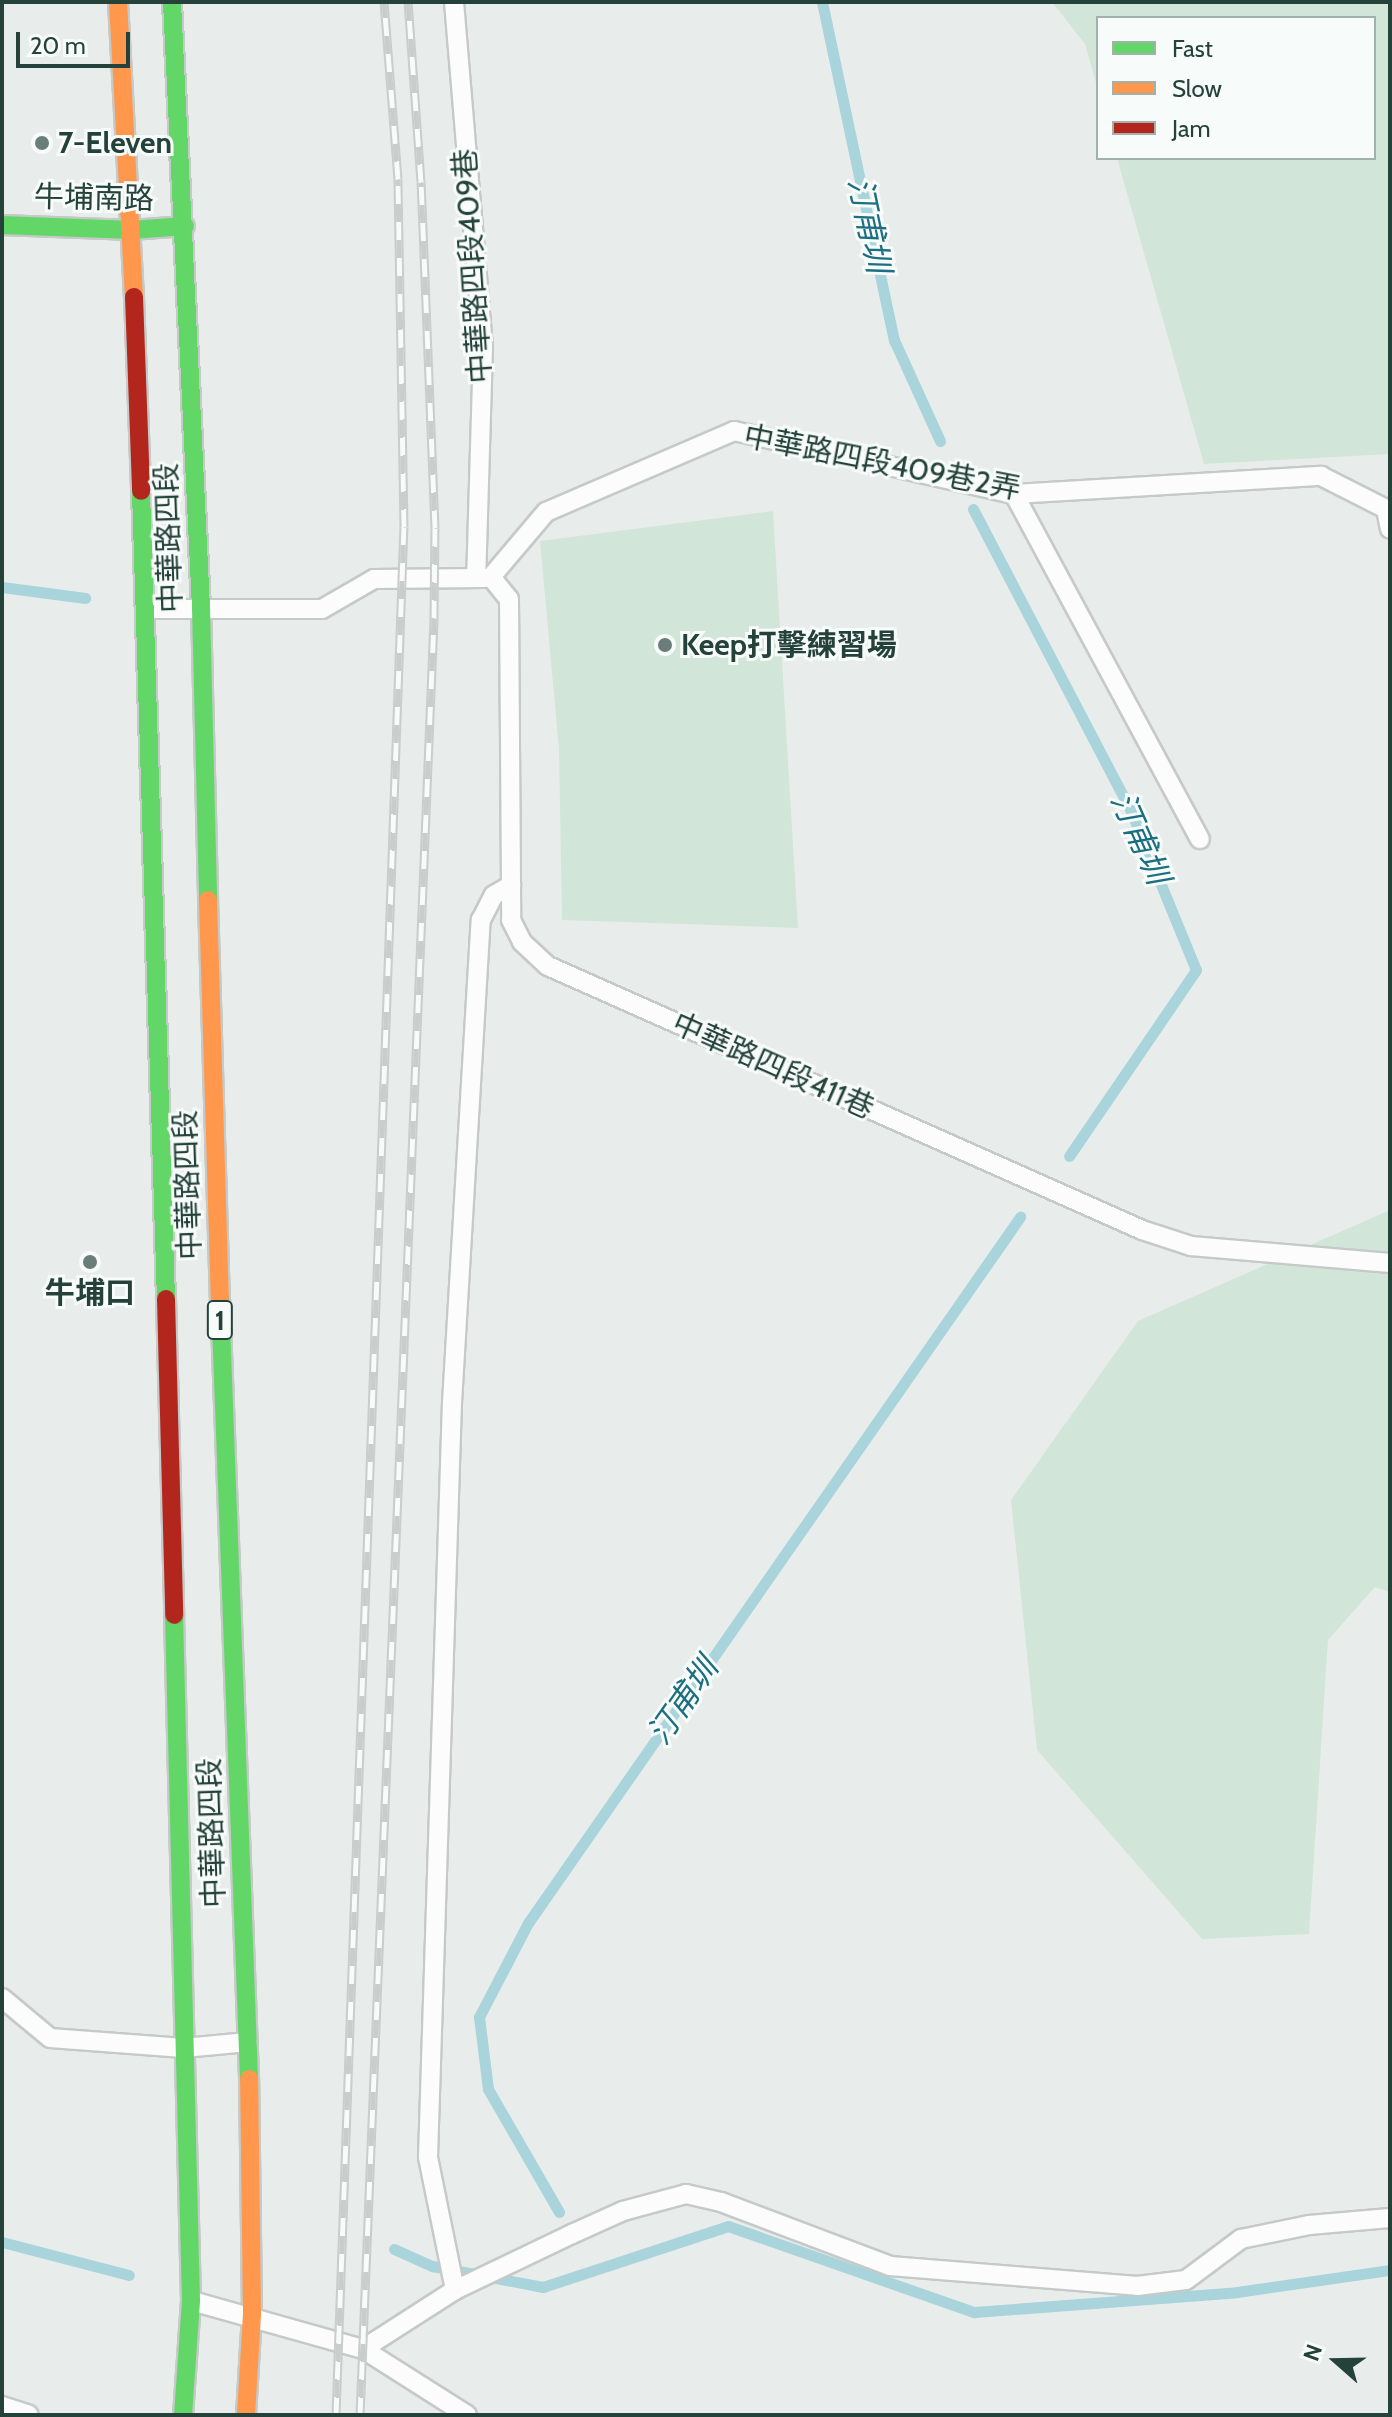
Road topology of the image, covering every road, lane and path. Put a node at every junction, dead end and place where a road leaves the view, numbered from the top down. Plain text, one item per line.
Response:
1 (118, 2) edge
2 (172, 2) edge
3 (454, 2) edge
4 (2, 225) edge
5 (185, 226) junction
6 (132, 230) junction
7 (1014, 494) junction
8 (1390, 529) edge
9 (484, 578) junction
10 (201, 608) junction
11 (146, 609) junction
12 (1200, 839) dead end
13 (511, 885) junction
14 (1390, 1263) edge
15 (2, 1998) edge
16 (248, 2042) junction
17 (184, 2048) junction
18 (1390, 2218) edge
19 (455, 2290) junction
20 (191, 2301) junction
21 (252, 2314) junction
22 (363, 2349) junction
23 (2, 2406) edge
24 (29, 2415) edge
25 (183, 2415) edge
26 (246, 2415) edge
27 (467, 2415) edge

1 - 6 main road, 中華路四段 / 1
2 - 5 main road, 中華路四段 / 1
3 - 9 lane, 中華路四段409巷
4 - 6 main road, 牛埔南路
5 - 6 main road, 牛埔南路
5 - 10 main road, 中華路四段 / 1
6 - 11 main road, 中華路四段 / 1
7 - 8 lane, 中華路四段409巷2弄
7 - 9 lane, 中華路四段409巷2弄
7 - 12 lane
9 - 10 lane
9 - 13 lane, 中華路四段411巷
10 - 11 lane
10 - 16 main road, 中華路四段 / 1
11 - 17 main road, 中華路四段 / 1
13 - 14 lane, 中華路四段411巷
13 - 19 lane
15 - 17 lane
16 - 17 lane
16 - 21 main road, 中華路四段 / 1
17 - 20 main road, 中華路四段 / 1
18 - 19 lane
19 - 22 lane
20 - 21 lane
20 - 25 main road, 中華路四段 / 1
21 - 22 lane
21 - 26 main road, 中華路四段 / 1
22 - 27 lane
23 - 24 lane

